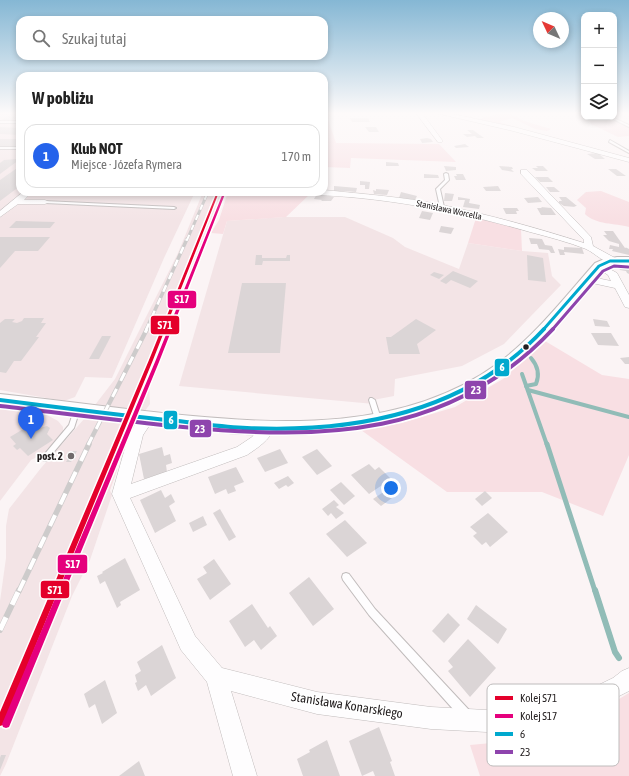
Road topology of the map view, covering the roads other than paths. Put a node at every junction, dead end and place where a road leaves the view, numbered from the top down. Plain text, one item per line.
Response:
1 (589, 149) edge
2 (629, 160) edge
3 (524, 172) dead end
4 (446, 174) dead end
5 (328, 193) edge
6 (23, 196) edge
7 (16, 202) junction
8 (45, 202) joint
9 (442, 207) junction
10 (174, 208) dead end
11 (0, 215) edge
12 (589, 247) junction
13 (629, 261) edge
14 (606, 263) junction
15 (587, 280) junction
16 (618, 286) junction
17 (629, 305) edge
18 (0, 400) edge
19 (372, 400) dead end
20 (77, 409) junction
21 (148, 418) junction
22 (378, 419) junction
23 (268, 428) junction
24 (45, 458) dead end
25 (120, 494) junction
26 (346, 577) dead end
27 (216, 677) junction
28 (629, 678) edge
29 (619, 686) edge
30 (470, 720) junction
31 (487, 721) edge
32 (245, 776) edge

1 - 2 street
3 - 12 street
4 - 9 lane
5 - 9 street, Stanisława Worcella
6 - 7 street
7 - 8 street
7 - 11 street
8 - 10 lane
9 - 12 street, Stanisława Worcella
12 - 14 street, Stanisława Worcella
13 - 14 street
14 - 15 street
14 - 16 street
15 - 16 street
15 - 22 street
16 - 17 street
18 - 20 street
19 - 22 lane
20 - 21 street
20 - 24 lane
21 - 23 street
21 - 25 street
22 - 23 street
23 - 25 street
25 - 27 street
26 - 30 lane
27 - 30 street, Stanisława Konarskiego
27 - 32 street
28 - 29 street, Stanisława Konarskiego
30 - 31 street, Stanisława Konarskiego

